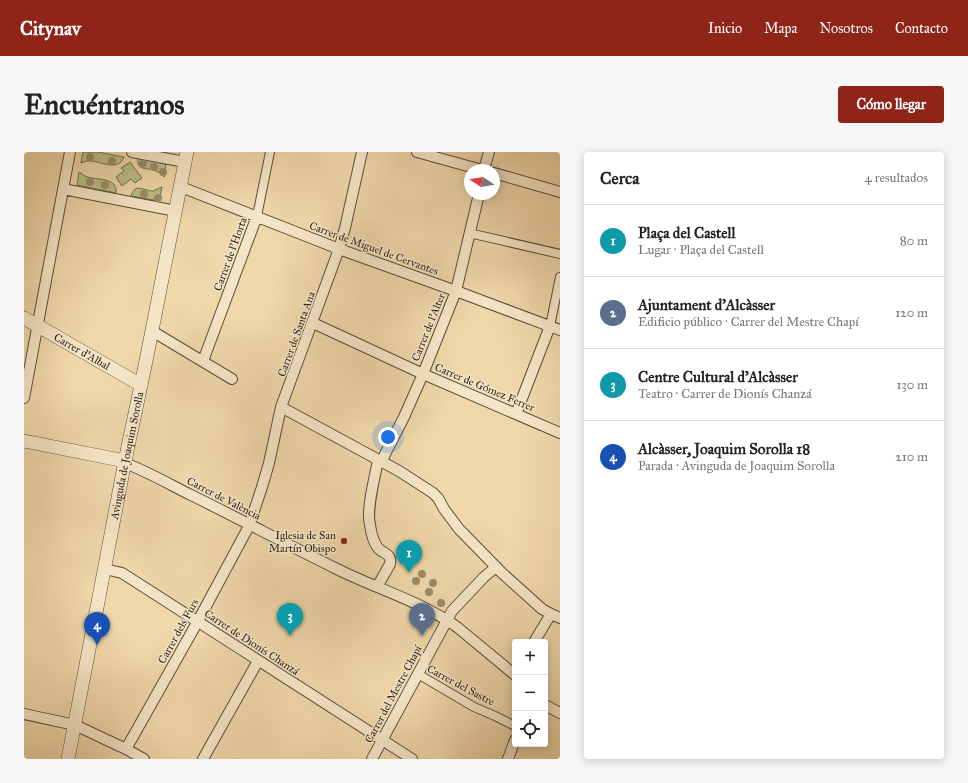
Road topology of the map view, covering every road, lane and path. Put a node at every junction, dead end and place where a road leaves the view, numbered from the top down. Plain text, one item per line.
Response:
1 (70, 152) edge
2 (132, 152) edge
3 (270, 152) edge
4 (362, 152) edge
5 (418, 152) edge
6 (489, 152) edge
7 (186, 157) edge
8 (485, 164) edge
9 (464, 165) edge
10 (500, 175) edge
11 (181, 186) junction
12 (63, 188) junction
13 (560, 192) edge
14 (477, 200) edge
15 (176, 211) junction
16 (257, 216) junction
17 (469, 233) junction
18 (339, 249) junction
19 (560, 254) edge
20 (560, 277) edge
21 (456, 291) junction
22 (24, 318) edge
23 (313, 323) junction
24 (37, 326) junction
25 (550, 326) junction
26 (560, 330) edge
27 (152, 331) junction
28 (203, 361) junction
29 (422, 374) junction
30 (232, 379) dead end
31 (142, 385) junction
32 (24, 398) edge
33 (282, 407) junction
34 (516, 414) junction
35 (560, 433) edge
36 (24, 442) edge
37 (379, 461) junction
38 (125, 462) junction
39 (250, 524) junction
40 (496, 567) junction
41 (105, 569) junction
42 (377, 587) junction
43 (555, 616) edge
44 (447, 619) junction
45 (198, 621) junction
46 (536, 639) edge
47 (258, 660) junction
48 (512, 671) edge
49 (418, 674) junction
50 (548, 707) edge
51 (560, 713) edge
52 (24, 714) edge
53 (512, 724) edge
54 (75, 725) junction
55 (383, 740) junction
56 (512, 747) edge
57 (126, 749) junction
58 (68, 759) edge
59 (144, 759) edge
60 (203, 759) edge
61 (372, 759) edge
62 (412, 759) edge
63 (508, 759) edge

1 - 12 street
2 - 7 street
3 - 16 street, Carrer de l'Horta
4 - 18 street, Carrer de Santa Ana
5 - 9 street
6 - 8 street
7 - 11 street, Avinguda de Joaquim Sorolla
10 - 13 street
11 - 15 street, Avinguda de Joaquim Sorolla
11 - 16 street, Carrer de Miguel de Cervantes
12 - 15 street
12 - 24 street
14 - 17 street, Carrer de l'Alter
15 - 27 street, Avinguda de Joaquim Sorolla
16 - 18 street, Carrer de Miguel de Cervantes
16 - 28 street, Carrer de l'Horta
17 - 19 street
17 - 21 street, Carrer de l'Alter
18 - 21 street, Carrer de Miguel de Cervantes
18 - 23 street, Carrer de Santa Ana
20 - 25 street
21 - 25 street, Carrer de Miguel de Cervantes
21 - 29 street, Carrer de l'Alter
22 - 24 street, Carrer d'Albal
23 - 29 street, Carrer de Gómez Ferrer
23 - 33 street, Carrer de Santa Ana
24 - 31 street, Carrer d'Albal
24 - 32 street
25 - 26 street, Carrer de Miguel de Cervantes
25 - 34 street
27 - 28 street
27 - 31 street, Avinguda de Joaquim Sorolla
28 - 30 street
29 - 34 street, Carrer de Gómez Ferrer
29 - 37 street, Carrer de l'Alter
31 - 38 street, Avinguda de Joaquim Sorolla
33 - 37 street
33 - 39 street, Carrer de Santa Ana
34 - 35 street, Carrer de Gómez Ferrer
36 - 38 street
37 - 40 street
37 - 42 street, Carrer de l'Alter
38 - 39 street, Carrer de València
38 - 41 street, Avinguda de Joaquim Sorolla
39 - 42 street, Carrer de València
39 - 45 street, Carrer dels Furs
40 - 43 street
40 - 44 street, Carrer del Mestre Chapí
41 - 45 street, Carrer de Dionís Chanzá
41 - 54 street, Avinguda de Joaquim Sorolla
42 - 44 street, Carrer de València
43 - 46 street
44 - 48 street, Carrer de València
44 - 49 street, Carrer del Mestre Chapí
45 - 47 street, Carrer de Dionís Chanzá
45 - 57 street, Carrer dels Furs
47 - 55 street, Carrer de Dionís Chanzá
47 - 60 street
49 - 53 street, Carrer del Sastre
49 - 55 street, Carrer del Mestre Chapí
50 - 51 street
52 - 54 street
54 - 57 street
54 - 58 street, Avinguda de Joaquim Sorolla
55 - 61 street, Carrer del Mestre Chapí
55 - 62 street, Carrer de Dionís Chanzá
56 - 63 street
57 - 59 street

